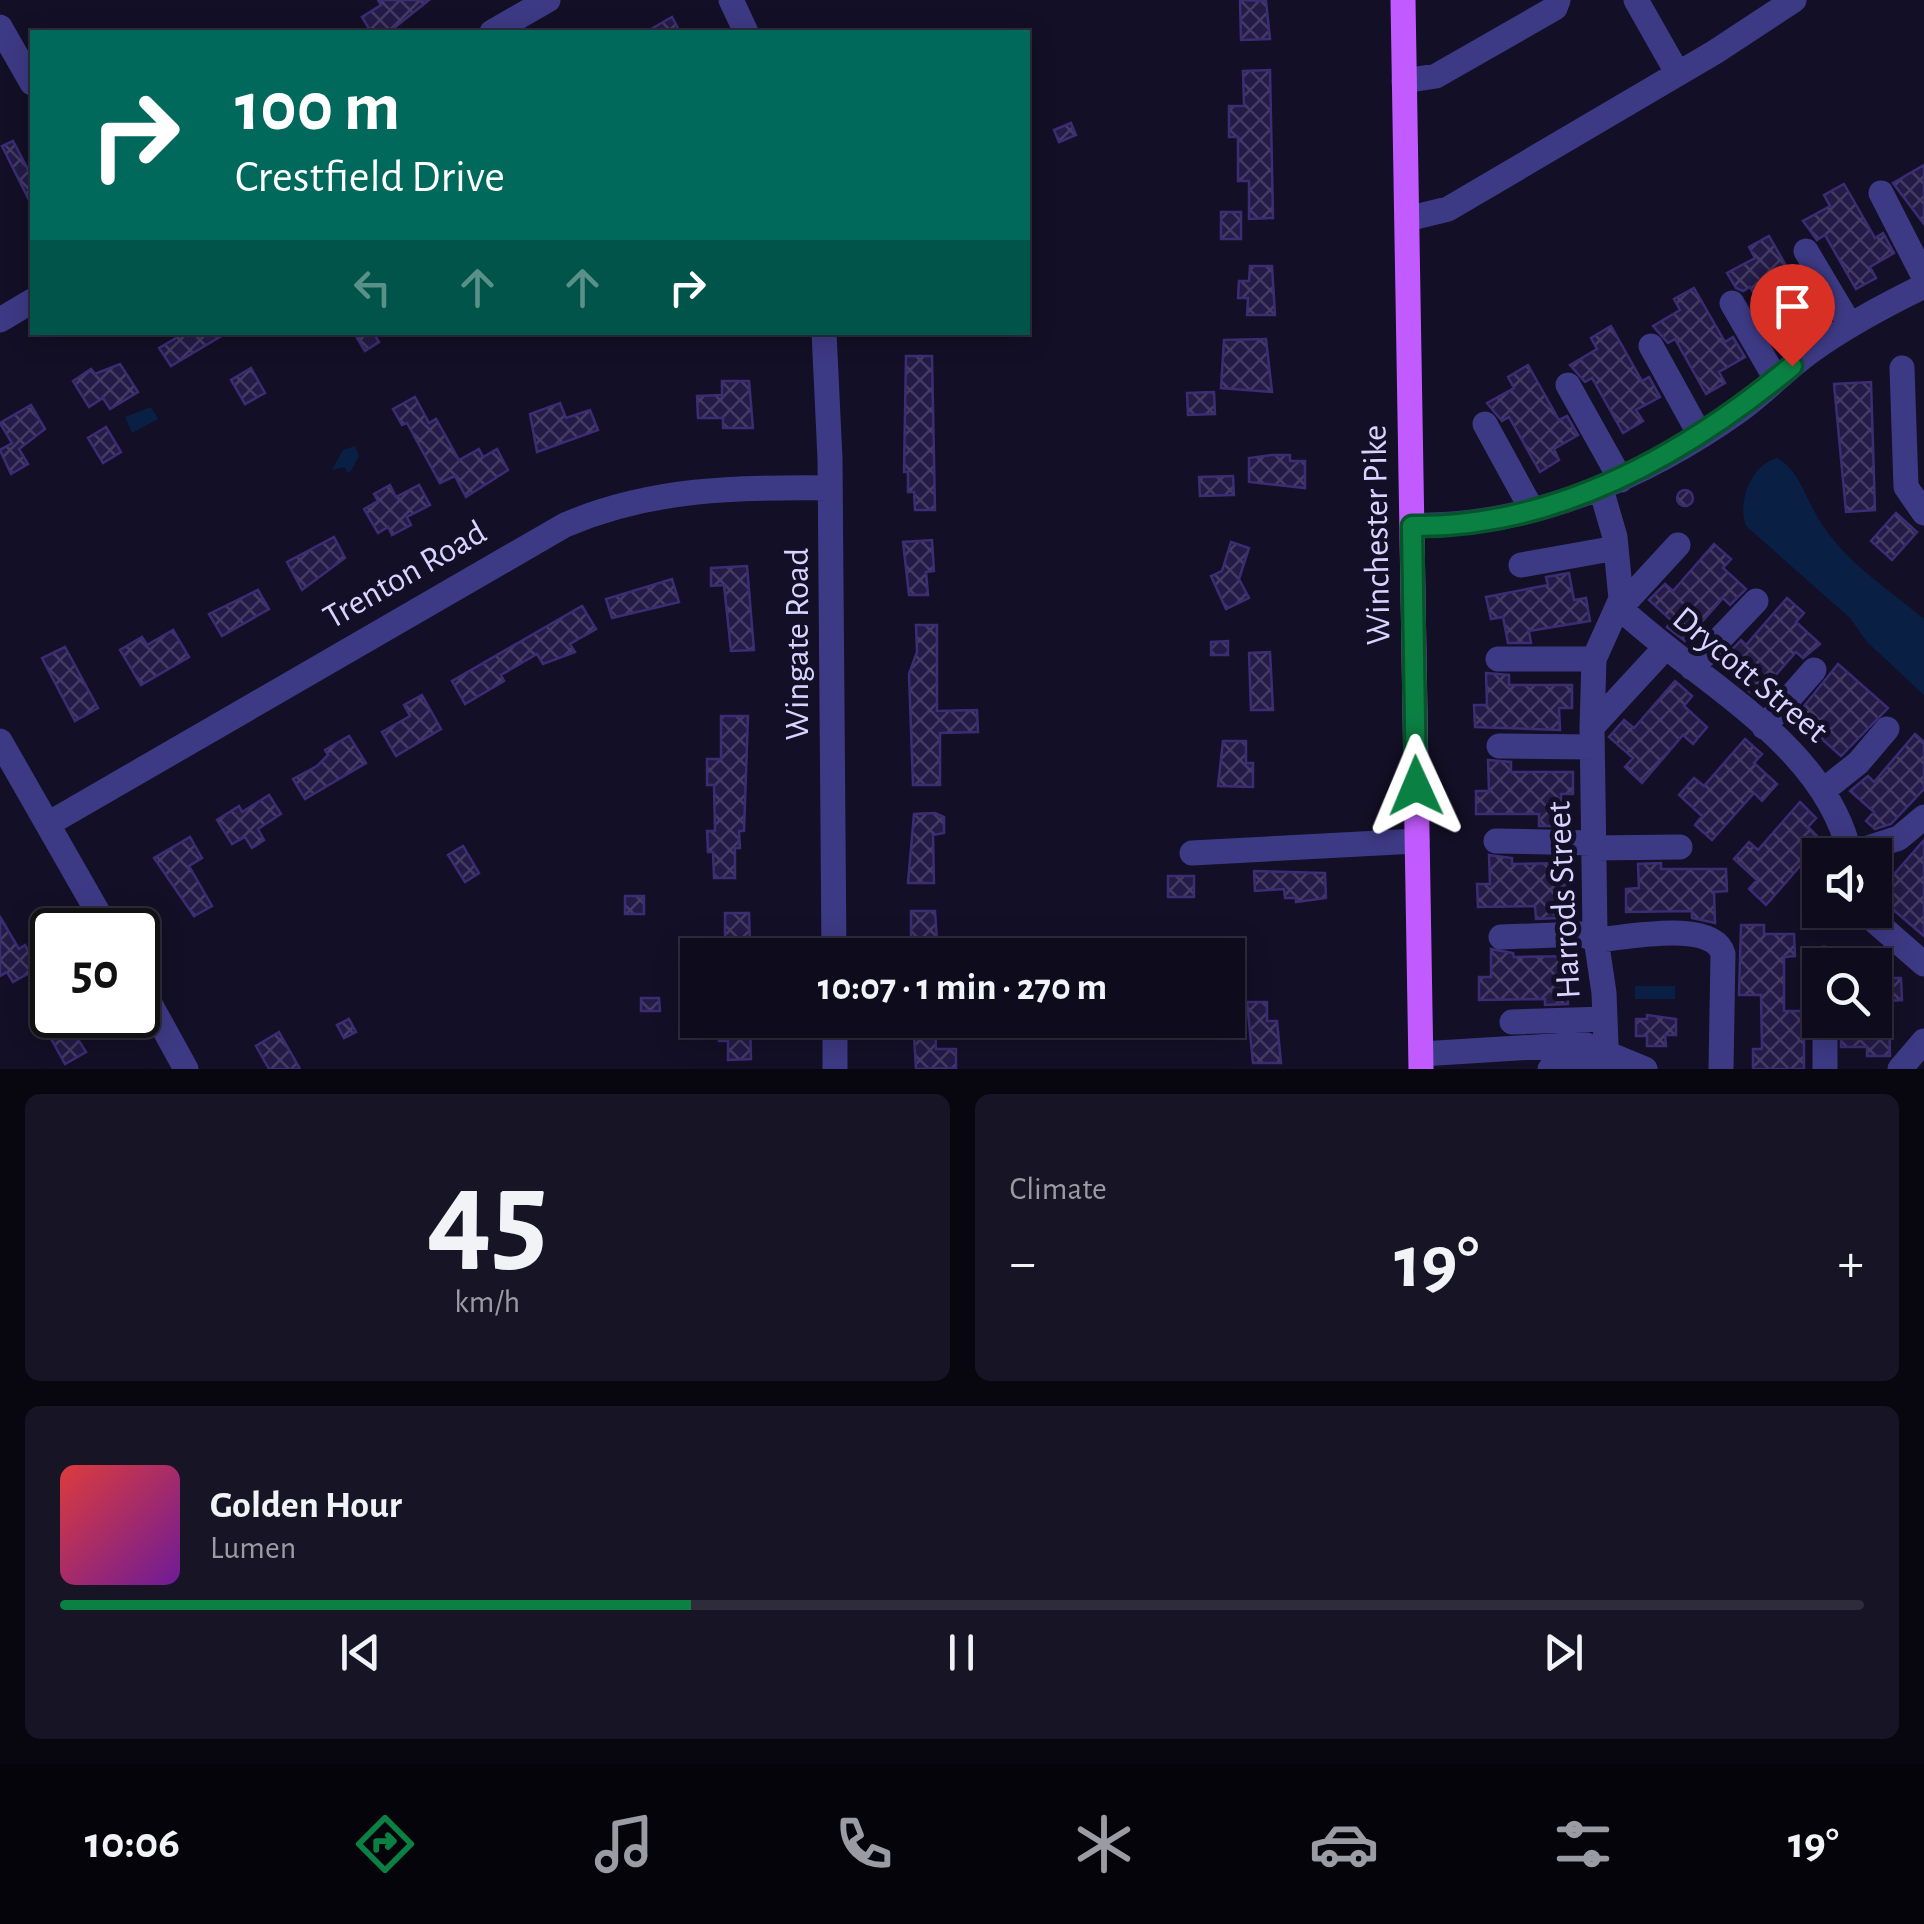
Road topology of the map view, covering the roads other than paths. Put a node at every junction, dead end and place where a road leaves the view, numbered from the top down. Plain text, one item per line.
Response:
1 (548, 0) edge
2 (730, 0) edge
3 (1403, 0) edge
4 (1558, 0) edge
5 (1636, 0) edge
6 (1794, 0) edge
7 (0, 27) edge
8 (496, 30) edge
9 (745, 30) edge
10 (1678, 74) junction
11 (30, 80) edge
12 (1404, 81) junction
13 (1880, 193) dead end
14 (1407, 219) junction
15 (1806, 250) dead end
16 (1924, 277) edge
17 (1924, 286) edge
18 (30, 302) edge
19 (1732, 303) dead end
20 (0, 320) edge
21 (1850, 325) junction
22 (824, 335) edge
23 (1650, 346) dead end
24 (1902, 368) dead end
25 (1776, 379) junction
26 (1568, 385) dead end
27 (1485, 424) dead end
28 (1700, 436) junction
29 (1915, 467) edge
30 (1611, 484) junction
31 (830, 488) junction
32 (1531, 508) junction
33 (1924, 513) edge
34 (1412, 526) junction
35 (1678, 546) dead end
36 (1616, 548) junction
37 (1521, 565) dead end
38 (1756, 601) dead end
39 (1620, 608) junction
40 (1664, 649) junction
41 (1594, 659) junction
42 (1498, 660) dead end
43 (1692, 668) junction
44 (1814, 670) dead end
45 (1764, 727) junction
46 (1887, 729) dead end
47 (1592, 737) junction
48 (0, 740) edge
49 (1499, 746) dead end
50 (1824, 790) junction
51 (1924, 817) edge
52 (48, 824) junction
53 (1846, 838) edge
54 (1892, 840) edge
55 (1417, 841) junction
56 (1496, 841) dead end
57 (1593, 846) junction
58 (1680, 847) dead end
59 (1192, 854) dead end
60 (96, 908) edge
61 (1883, 928) edge
62 (1500, 937) dead end
63 (834, 938) edge
64 (1596, 940) junction
65 (1924, 964) edge
66 (1605, 1018) junction
67 (160, 1022) edge
68 (1512, 1022) dead end
69 (834, 1038) edge
70 (1824, 1038) edge
71 (1924, 1041) edge
72 (1421, 1061) edge
73 (1607, 1061) edge
74 (186, 1069) edge
75 (835, 1069) edge
76 (1550, 1069) edge
77 (1646, 1069) edge
78 (1721, 1069) edge
79 (1825, 1069) edge
80 (1900, 1069) edge

1 - 8 street
2 - 9 street
3 - 12 main road, Winchester Pike
4 - 12 street
5 - 10 street
6 - 10 street
7 - 11 street
10 - 14 street
12 - 14 main road, Winchester Pike
13 - 16 street
14 - 34 main road, Winchester Pike
15 - 21 street
17 - 21 street
18 - 20 street
19 - 25 street
21 - 25 street
22 - 31 street, Wingate Road
23 - 28 street
24 - 29 street
25 - 28 street
26 - 30 street
27 - 32 street
28 - 30 street
29 - 33 street
30 - 32 street
30 - 36 street
31 - 52 street, Trenton Road
31 - 63 street, Wingate Road
32 - 34 street
34 - 55 main road, Winchester Pike
35 - 39 street
36 - 37 street
36 - 39 street
38 - 43 street
39 - 40 street, Drycott Street
39 - 41 street, Harrods Street
40 - 43 street, Drycott Street
40 - 47 street
41 - 42 street
41 - 47 street, Harrods Street
43 - 45 street, Drycott Street
44 - 45 street
45 - 50 street, Drycott Street
46 - 50 street
47 - 49 street
47 - 57 street, Harrods Street
48 - 52 street
50 - 53 street, Drycott Street
51 - 54 street
52 - 60 street
55 - 59 street
55 - 72 main road, Winchester Pike
56 - 57 street
57 - 58 street
57 - 64 street, Harrods Street
61 - 65 street
62 - 64 street
64 - 66 street, Harrods Street
64 - 78 street
66 - 68 street
66 - 73 street, Harrods Street
67 - 74 street
69 - 75 street
70 - 79 street
71 - 80 street
72 - 73 street
73 - 76 street
73 - 77 street

